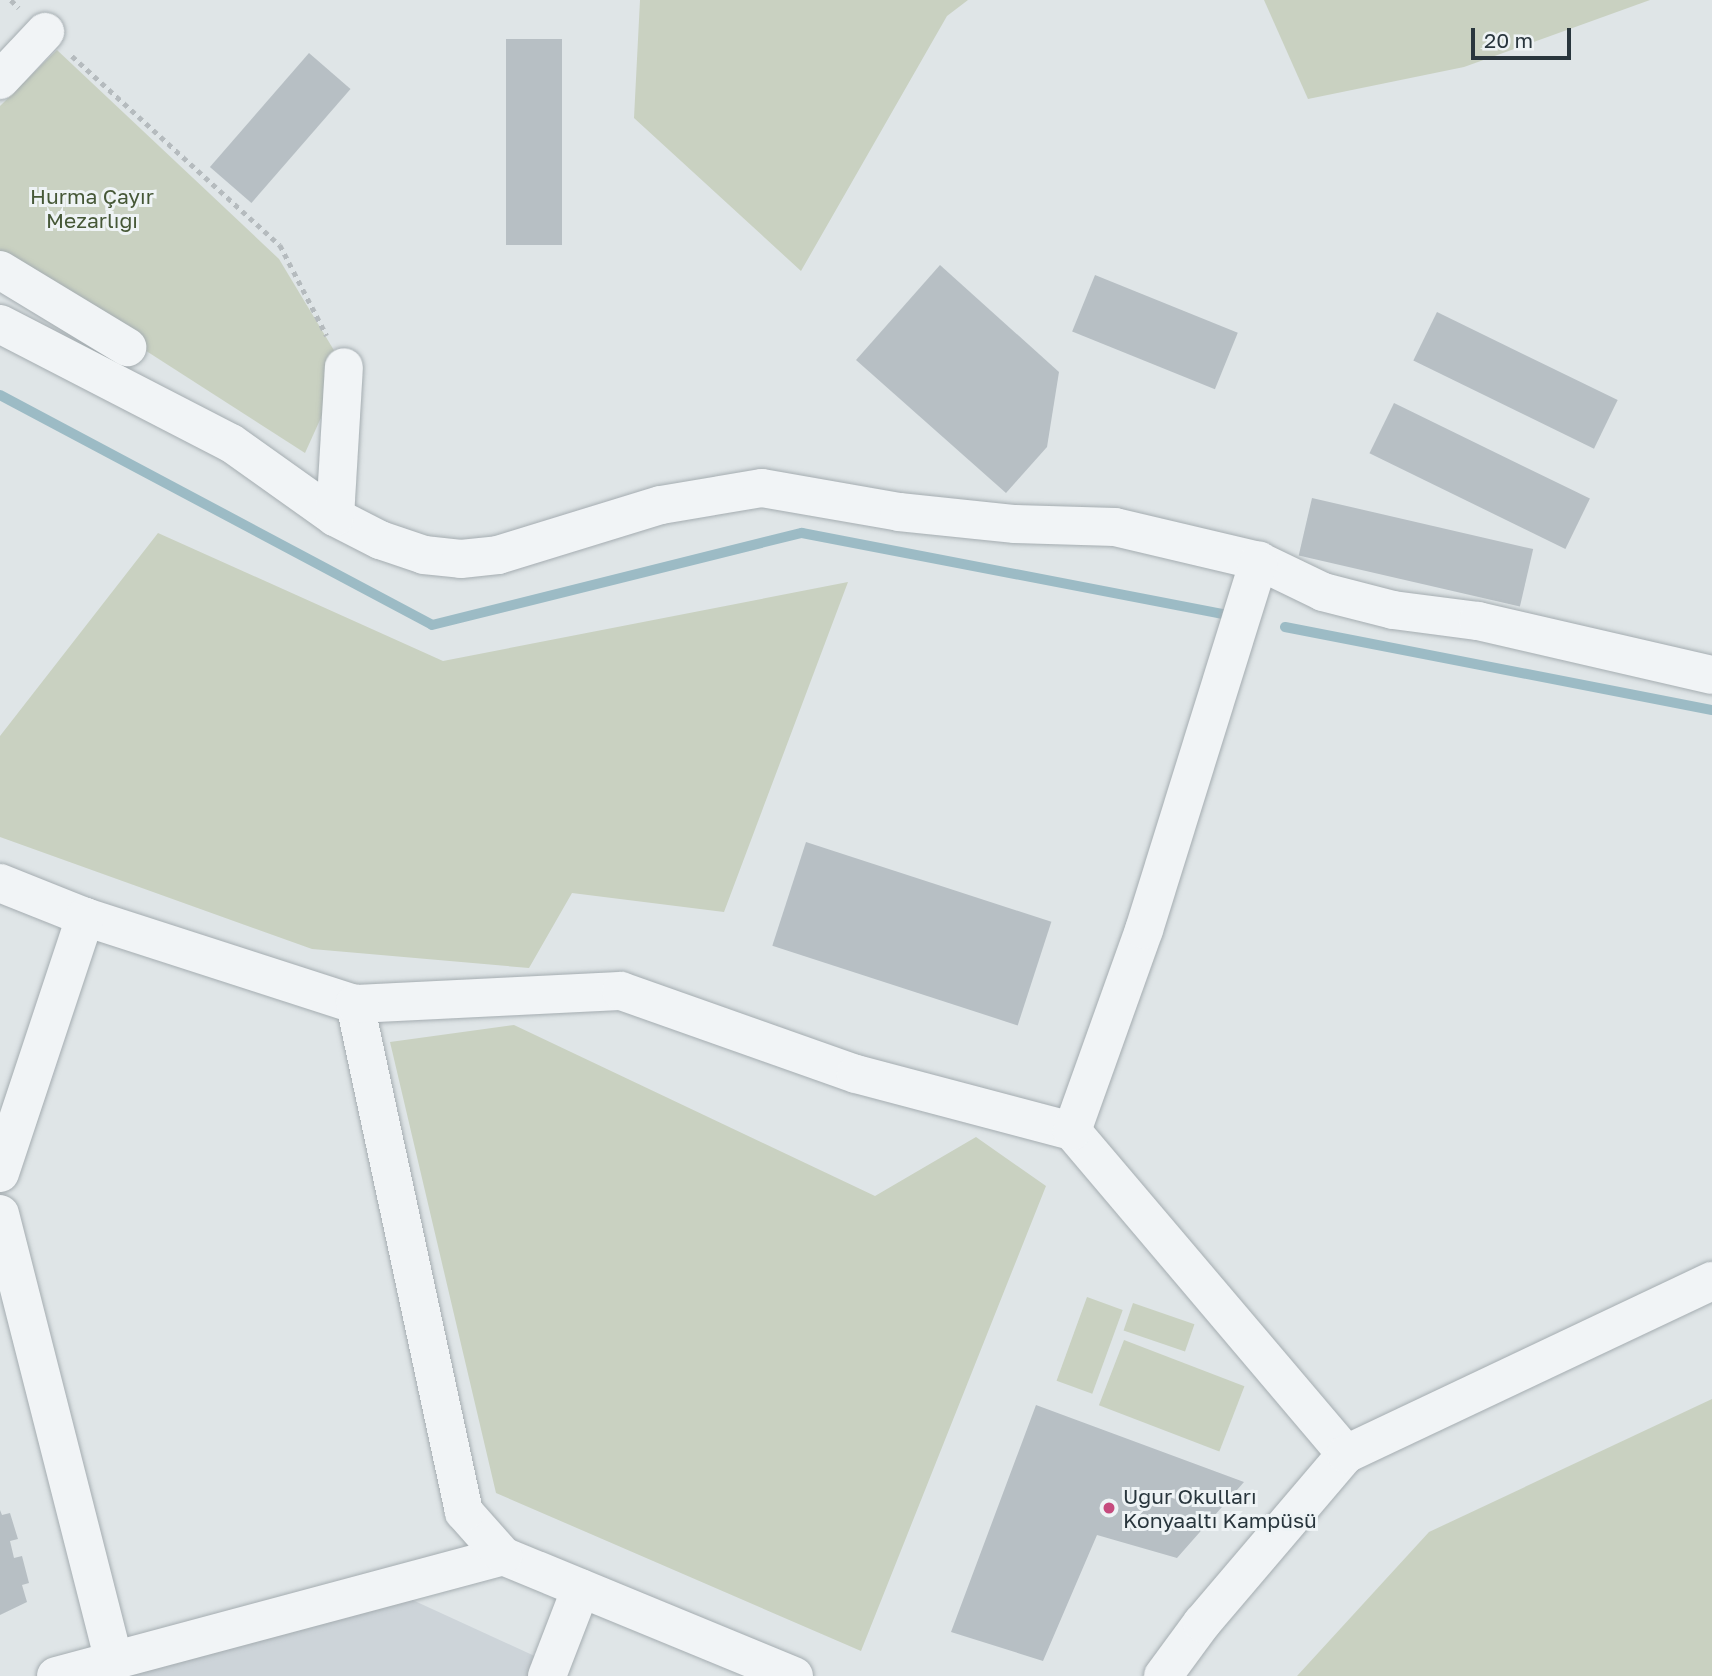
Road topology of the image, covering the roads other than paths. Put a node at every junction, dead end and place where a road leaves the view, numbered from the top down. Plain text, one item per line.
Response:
1 (45, 32) road end
2 (0, 80) edge
3 (0, 270) edge
4 (0, 324) edge
5 (127, 347) dead end
6 (344, 368) road end
7 (335, 517) junction
8 (1259, 561) junction
9 (1712, 676) edge
10 (0, 883) edge
11 (85, 917) junction
12 (355, 1004) junction
13 (1072, 1131) junction
14 (0, 1173) edge
15 (0, 1214) edge
16 (1712, 1280) edge
17 (1346, 1454) junction
18 (503, 1556) junction
19 (581, 1588) junction
20 (114, 1661) junction
21 (56, 1676) edge
22 (547, 1676) edge
23 (794, 1676) edge
24 (1163, 1676) edge

1 - 2 street
3 - 5 street
4 - 7 street
6 - 7 street
7 - 8 street
8 - 9 street
8 - 13 street
10 - 11 street
11 - 12 street
11 - 14 street
12 - 13 street
12 - 18 street
13 - 17 street
15 - 20 street
16 - 17 street
17 - 24 street
18 - 19 street
18 - 20 street
19 - 22 street
19 - 23 street
20 - 21 street

